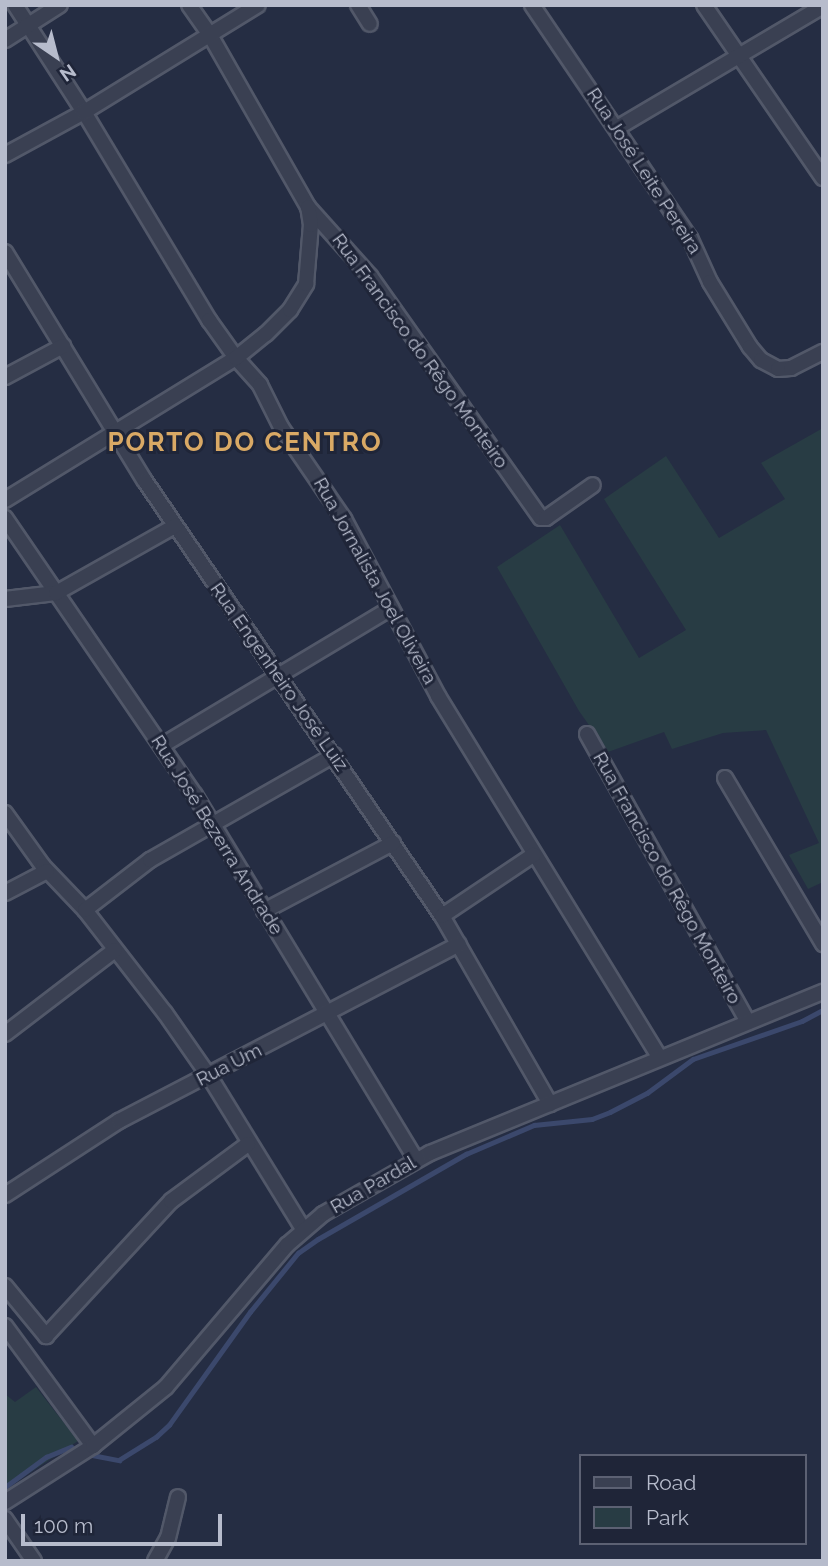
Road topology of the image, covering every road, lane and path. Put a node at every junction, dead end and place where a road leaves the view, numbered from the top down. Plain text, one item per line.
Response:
1 (15, 5) edge
2 (60, 5) edge
3 (189, 5) edge
4 (258, 5) edge
5 (358, 5) edge
6 (532, 5) edge
7 (704, 5) edge
8 (823, 6) edge
9 (370, 24) dead end
10 (28, 28) junction
11 (209, 35) junction
12 (5, 40) edge
13 (740, 54) junction
14 (84, 112) junction
15 (617, 128) junction
16 (5, 155) edge
17 (823, 178) edge
18 (308, 206) junction
19 (5, 252) edge
20 (63, 346) junction
21 (823, 352) edge
22 (236, 358) junction
23 (5, 377) edge
24 (117, 433) junction
25 (593, 485) dead end
26 (5, 500) edge
27 (5, 518) edge
28 (175, 526) junction
29 (56, 593) junction
30 (5, 599) edge
31 (391, 608) junction
32 (276, 676) junction
33 (587, 734) dead end
34 (163, 745) junction
35 (334, 755) junction
36 (725, 778) dead end
37 (5, 813) edge
38 (212, 826) junction
39 (393, 843) junction
40 (533, 855) junction
41 (47, 871) junction
42 (5, 893) edge
43 (85, 910) junction
44 (264, 911) junction
45 (442, 916) junction
46 (459, 944) junction
47 (823, 944) edge
48 (115, 950) junction
49 (823, 992) edge
50 (326, 1015) junction
51 (748, 1022) junction
52 (5, 1034) edge
53 (659, 1057) junction
54 (209, 1076) junction
55 (551, 1104) junction
56 (248, 1144) junction
57 (416, 1160) junction
58 (5, 1195) edge
59 (303, 1229) junction
60 (5, 1286) edge
61 (5, 1326) edge
62 (93, 1446) junction
63 (178, 1497) dead end
64 (5, 1502) edge
65 (5, 1519) edge
66 (34, 1561) edge
67 (155, 1561) edge

1 - 10 street, Rua Jornalista Joel Oliveira
2 - 10 street
3 - 11 street, Rua Francisco do Rêgo Monteiro
4 - 11 street
5 - 9 street
6 - 15 street, Rua José Leite Pereira
7 - 13 street
8 - 13 street
10 - 12 street
10 - 14 street, Rua Jornalista Joel Oliveira
11 - 14 street
11 - 18 street, Rua Francisco do Rêgo Monteiro
13 - 15 street
13 - 17 street
14 - 16 street
14 - 22 street, Rua Jornalista Joel Oliveira
15 - 21 street, Rua José Leite Pereira
18 - 22 street
18 - 25 street, Rua Francisco do Rêgo Monteiro
19 - 20 street, Rua Engenheiro José Luiz
20 - 23 street
20 - 24 street, Rua Engenheiro José Luiz
22 - 24 street
22 - 31 street, Rua Jornalista Joel Oliveira
24 - 26 street
24 - 28 street, Rua Engenheiro José Luiz
27 - 29 street, Rua José Bezerra Andrade
28 - 29 street
28 - 32 street, Rua Engenheiro José Luiz
29 - 30 street
29 - 34 street, Rua José Bezerra Andrade
31 - 32 street
31 - 40 street, Rua Jornalista Joel Oliveira
32 - 34 street
32 - 35 street, Rua Engenheiro José Luiz
33 - 51 street, Rua Francisco do Rêgo Monteiro
34 - 38 street, Rua José Bezerra Andrade
35 - 38 street
35 - 39 street, Rua Engenheiro José Luiz
36 - 47 street
37 - 41 street
38 - 43 street
38 - 44 street, Rua José Bezerra Andrade
39 - 44 street
39 - 45 street, Rua Engenheiro José Luiz
40 - 45 street
40 - 53 street, Rua Jornalista Joel Oliveira
41 - 42 street
41 - 43 street
43 - 48 street
44 - 50 street, Rua José Bezerra Andrade
45 - 46 street, Rua Engenheiro José Luiz
46 - 50 street, Rua Um
46 - 55 street, Rua Engenheiro José Luiz
48 - 52 street
48 - 54 street
49 - 51 street, Rua Pardal
50 - 54 street, Rua Um
50 - 57 street, Rua José Bezerra Andrade
51 - 53 street, Rua Pardal
53 - 55 street, Rua Pardal
54 - 56 street
54 - 58 street, Rua Um
55 - 57 street, Rua Pardal
56 - 59 street
56 - 60 street
57 - 59 street, Rua Pardal
59 - 62 street, Rua Pardal
61 - 62 street
62 - 64 street, Rua Pardal
63 - 67 street
65 - 66 street

